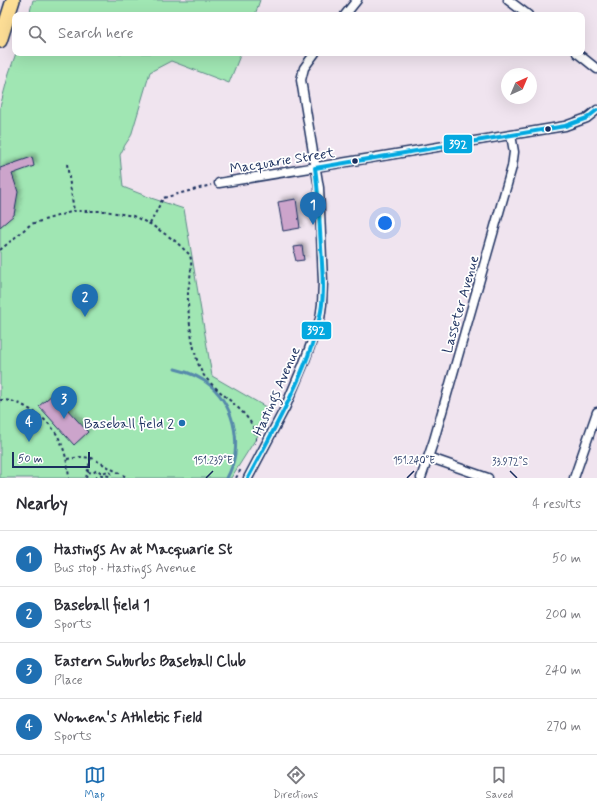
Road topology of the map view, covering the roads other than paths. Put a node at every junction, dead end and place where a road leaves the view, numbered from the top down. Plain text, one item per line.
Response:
1 (13, 0) edge
2 (357, 0) edge
3 (508, 0) edge
4 (347, 12) edge
5 (524, 12) edge
6 (0, 41) edge
7 (314, 56) edge
8 (581, 56) edge
9 (597, 69) edge
10 (597, 110) edge
11 (511, 135) junction
12 (315, 168) junction
13 (218, 183) road end
14 (597, 412) edge
15 (428, 457) junction
16 (248, 478) edge
17 (421, 478) edge
18 (488, 478) edge
19 (574, 478) edge

1 - 6 main road
2 - 4 street
3 - 5 street
7 - 12 street, Hastings Avenue
8 - 9 street
10 - 11 street, Macquarie Street
11 - 12 street, Macquarie Street
11 - 15 street, Lasseter Avenue
12 - 13 street, Macquarie Street
12 - 16 street, Hastings Avenue
14 - 19 street
15 - 17 street, Lasseter Avenue
15 - 18 street

